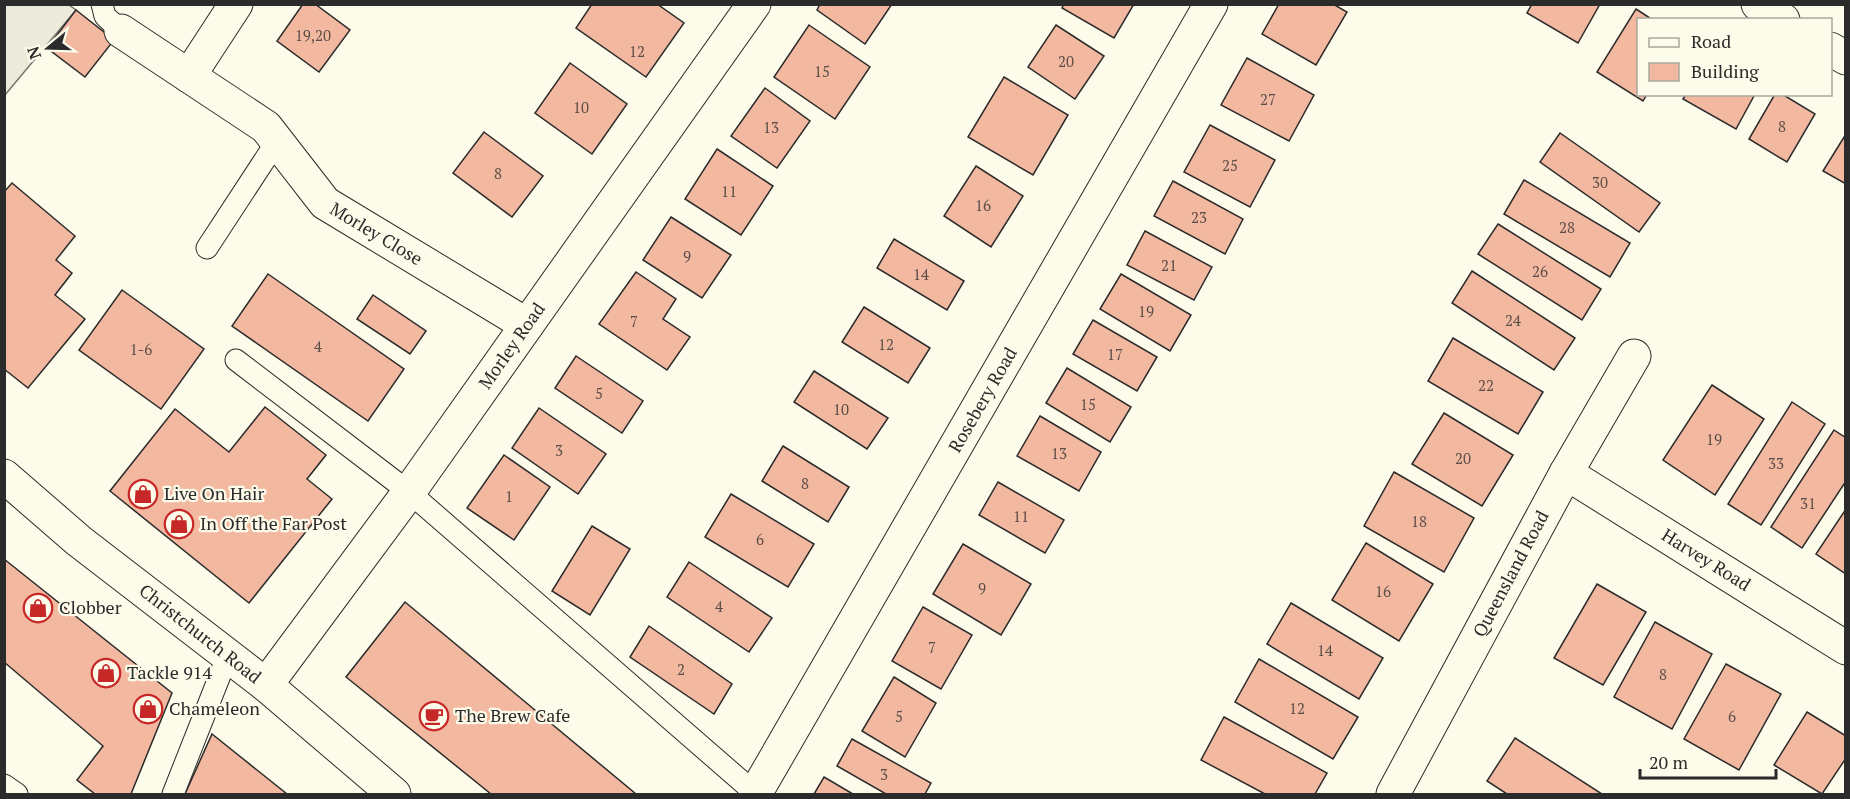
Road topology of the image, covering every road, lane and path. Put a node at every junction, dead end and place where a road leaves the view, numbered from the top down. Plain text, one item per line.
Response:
1 (102, 4) edge
2 (236, 4) edge
3 (754, 4) edge
4 (1211, 4) edge
5 (1758, 4) edge
6 (1780, 18) edge
7 (121, 30) joint
8 (1832, 50) edge
9 (1845, 58) edge
10 (189, 76) junction
11 (277, 141) junction
12 (207, 248) dead end
13 (527, 325) junction
14 (1634, 356) dead end
15 (236, 360) dead end
16 (1566, 473) junction
17 (4, 476) edge
18 (409, 492) junction
19 (1845, 648) edge
20 (228, 655) junction
21 (266, 685) junction
22 (4, 785) edge
23 (755, 794) edge
24 (17, 795) edge
25 (173, 795) edge
26 (394, 795) edge
27 (1393, 795) edge

1 - 7 lane
2 - 10 street
3 - 13 street, Morley Road
4 - 23 street, Rosebery Road
5 - 6 street
7 - 10 street, Morley Close
8 - 9 street
10 - 11 street, Morley Close
11 - 12 lane
11 - 13 street, Morley Close
13 - 18 street, Morley Road
14 - 16 street, Queensland Road
15 - 18 lane
16 - 19 street, Harvey Road
16 - 27 street, Queensland Road
17 - 20 street, Christchurch Road
18 - 21 street, Morley Road
18 - 23 lane
20 - 21 street, Christchurch Road
20 - 25 lane
21 - 26 street, Christchurch Road
22 - 24 lane

